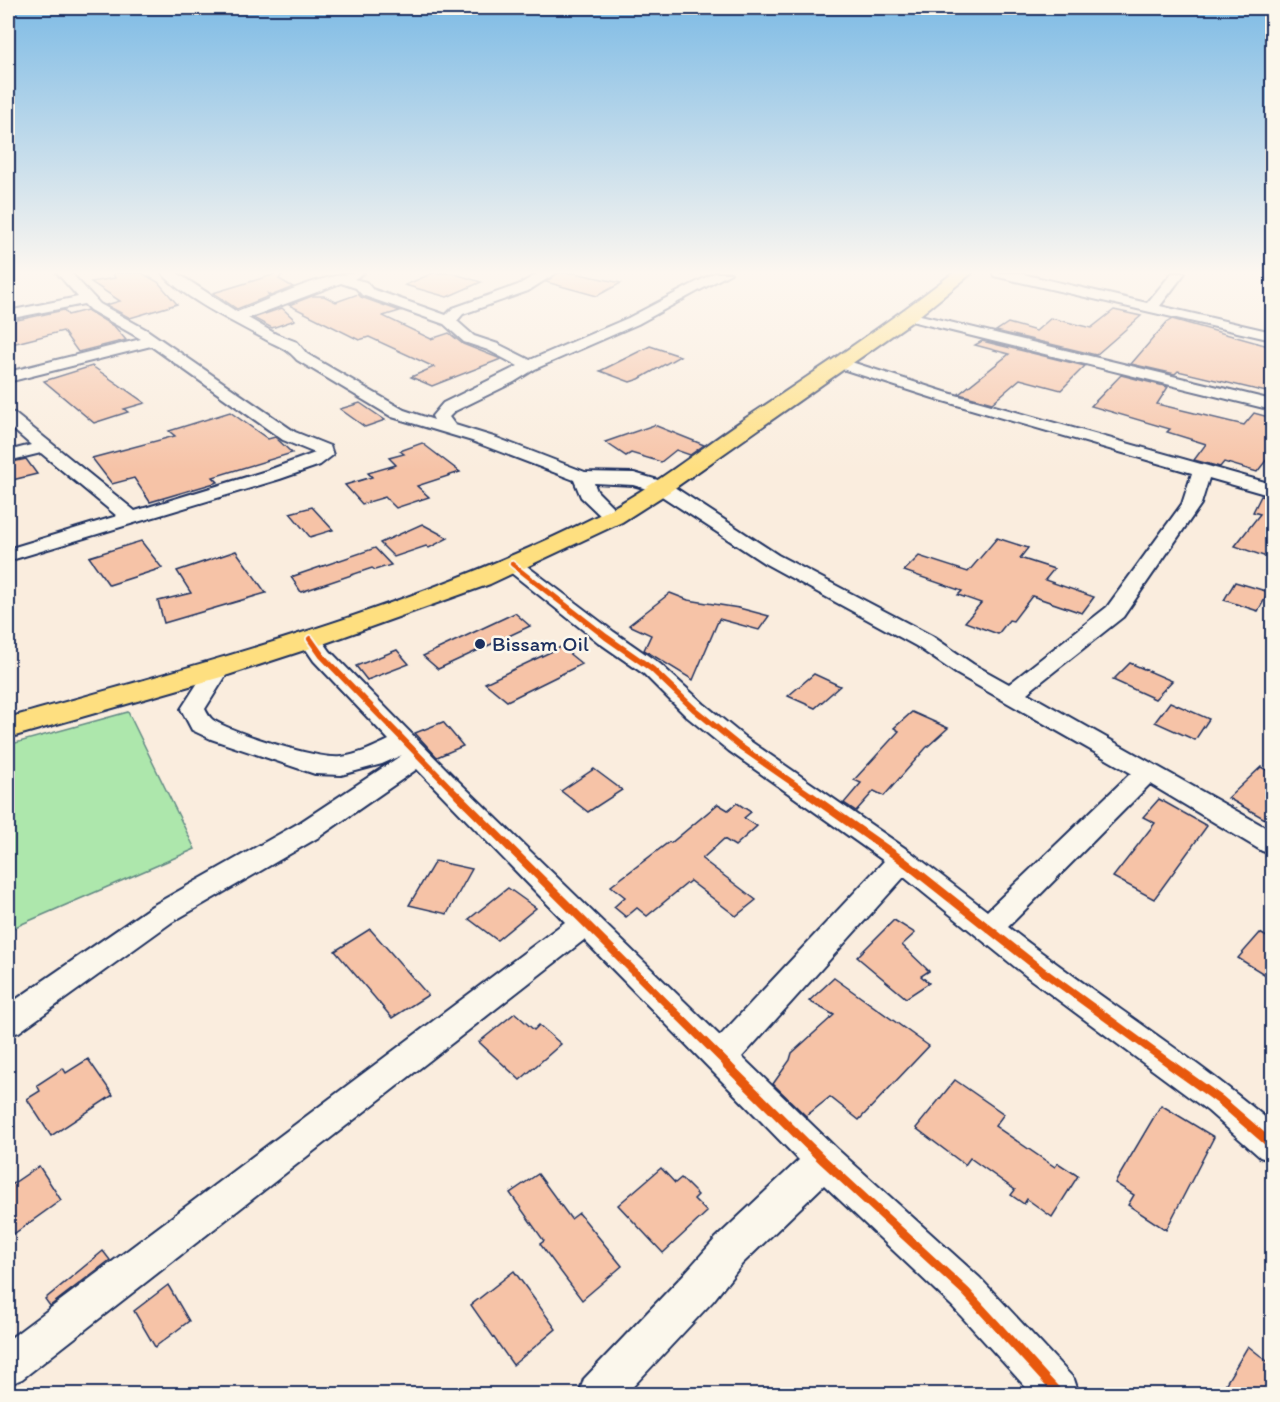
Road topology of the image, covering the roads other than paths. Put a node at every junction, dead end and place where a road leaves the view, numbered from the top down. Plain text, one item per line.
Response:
1 (148, 338) edge
2 (275, 338) edge
3 (469, 338) edge
4 (593, 338) edge
5 (875, 338) edge
6 (1000, 338) edge
7 (152, 341) junction
8 (839, 363) junction
9 (529, 366) junction
10 (8, 377) edge
11 (1272, 405) edge
12 (8, 417) edge
13 (448, 427) junction
14 (46, 446) junction
15 (8, 456) edge
16 (1202, 469) junction
17 (582, 477) junction
18 (661, 487) junction
19 (1272, 490) edge
20 (613, 517) junction
21 (132, 518) junction
22 (8, 555) edge
23 (512, 564) junction
24 (310, 639) junction
25 (218, 669) junction
26 (1011, 694) junction
27 (8, 728) edge
28 (411, 749) junction
29 (1148, 771) junction
30 (1272, 844) edge
31 (902, 860) junction
32 (585, 923) junction
33 (989, 928) junction
34 (8, 1023) edge
35 (721, 1058) junction
36 (1272, 1145) edge
37 (824, 1161) junction
38 (8, 1365) edge
39 (599, 1395) edge
40 (1059, 1395) edge

1 - 7 street
2 - 13 street
3 - 9 street
4 - 9 street
5 - 8 main road
6 - 11 street
7 - 10 street
7 - 21 street
8 - 16 street
8 - 18 main road
9 - 13 street
12 - 14 street
13 - 17 street
14 - 15 street
14 - 21 street
16 - 19 street
16 - 26 street
17 - 18 street
17 - 20 street
18 - 20 main road
18 - 26 street
20 - 23 main road
21 - 22 street
23 - 24 main road
23 - 31 street
24 - 25 main road
24 - 28 street
25 - 27 main road
25 - 28 street
26 - 29 street
28 - 32 street
28 - 34 street
29 - 30 street
29 - 33 street
31 - 33 street
31 - 35 street
32 - 35 street
32 - 38 street
33 - 36 street
35 - 37 street
37 - 39 street
37 - 40 street

